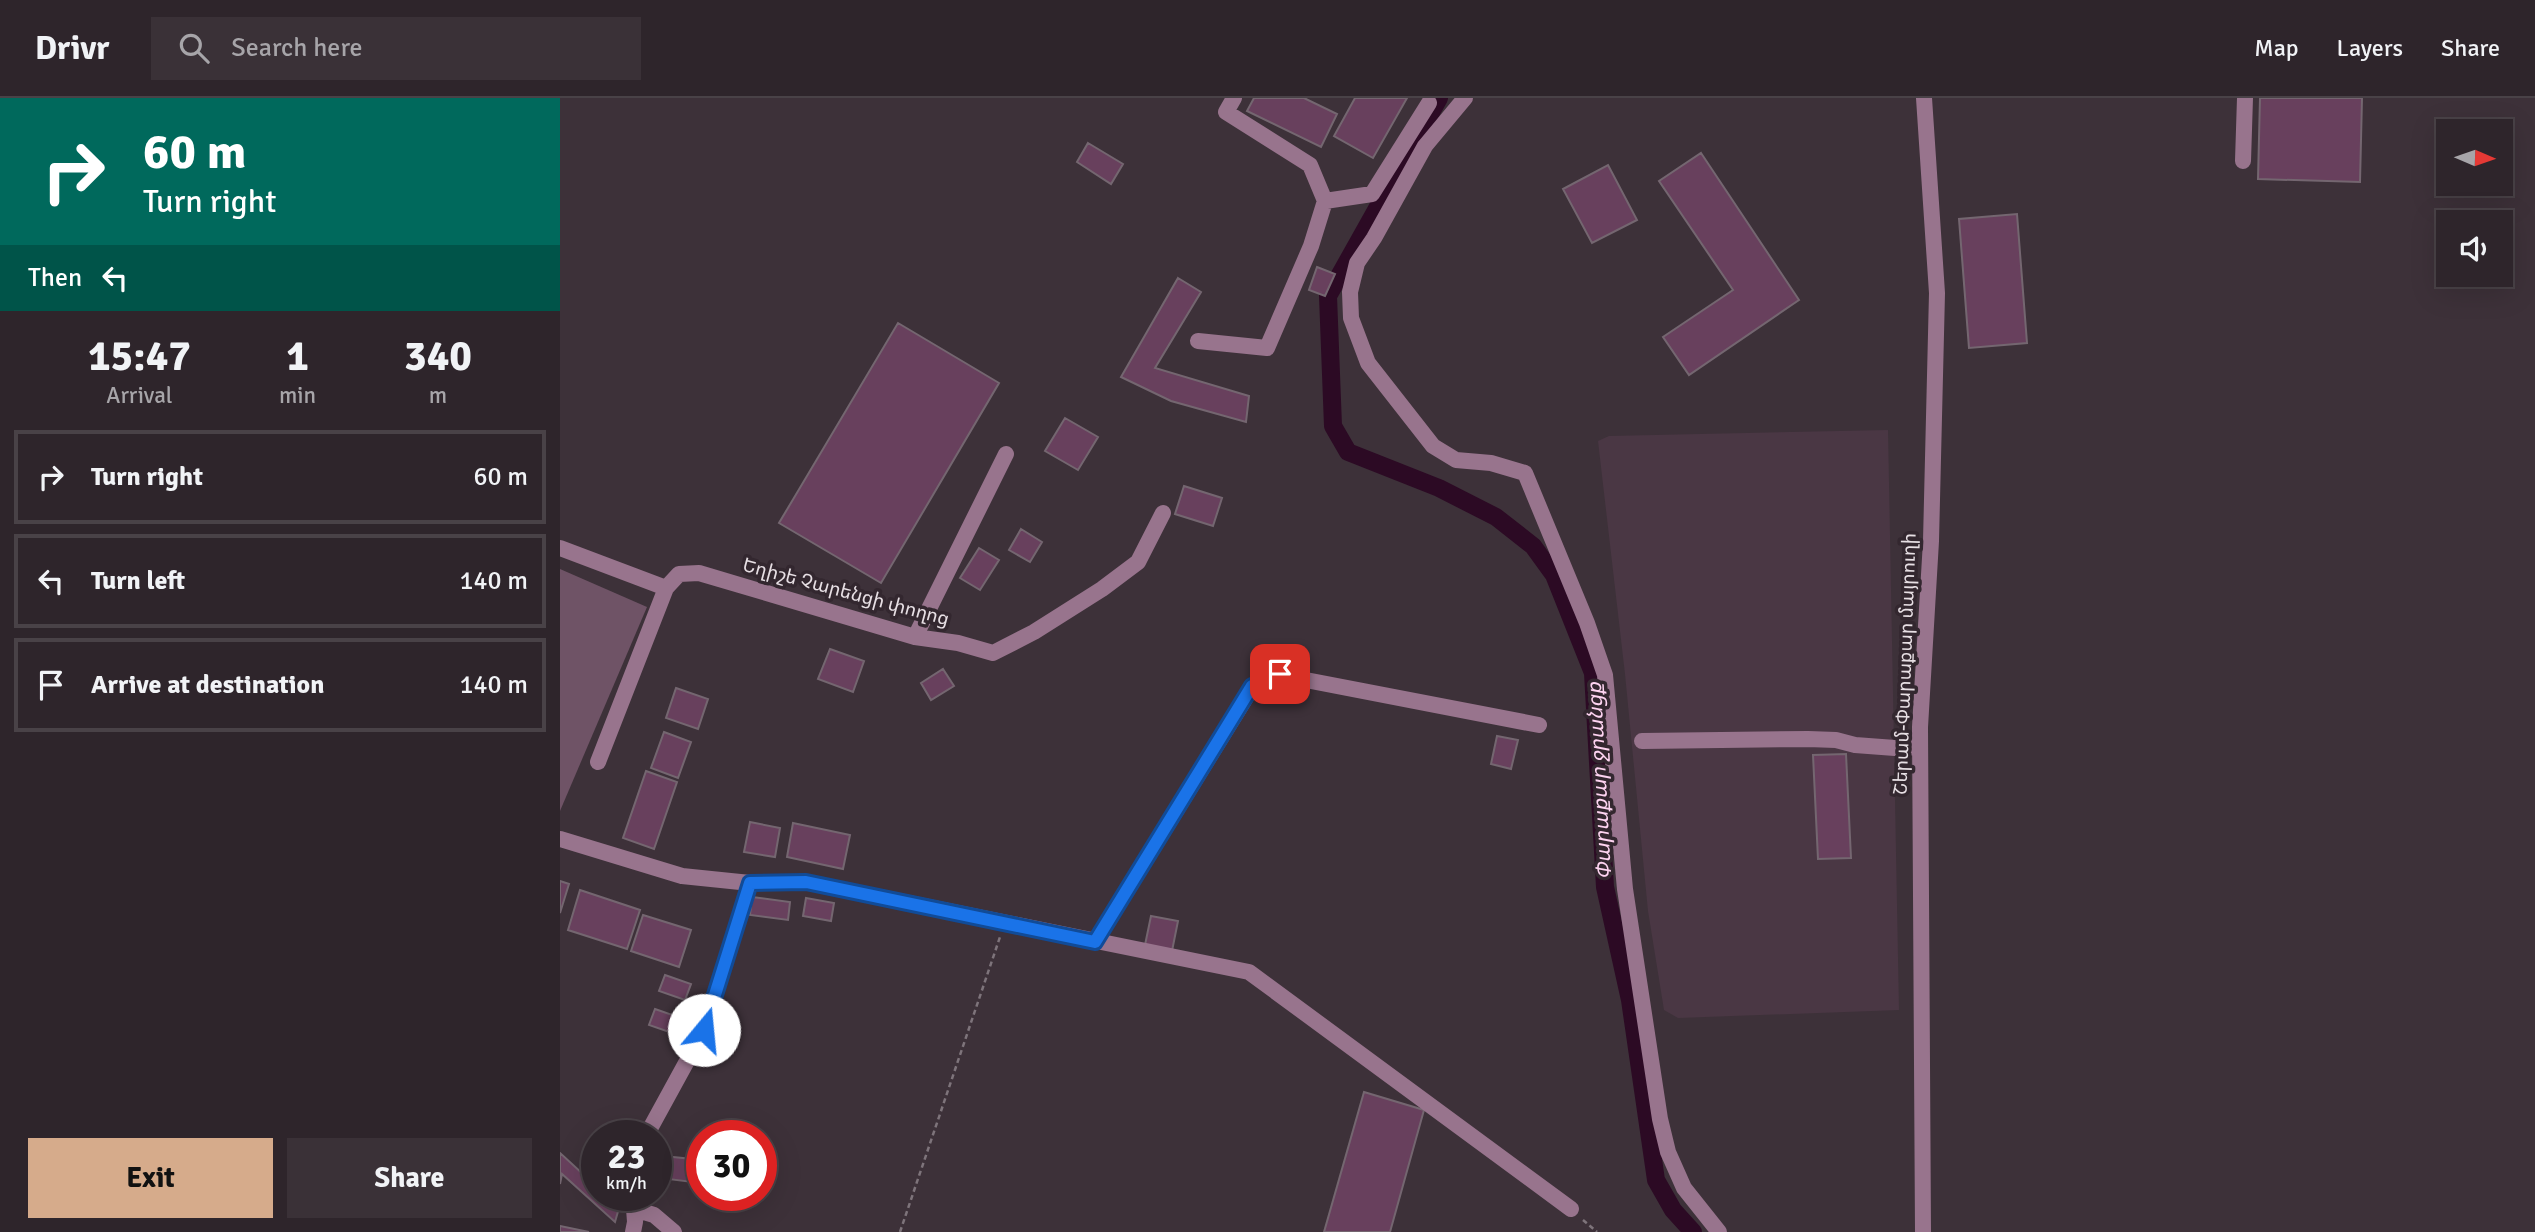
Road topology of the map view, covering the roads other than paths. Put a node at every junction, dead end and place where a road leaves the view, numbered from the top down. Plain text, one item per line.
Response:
1 (1234, 98) edge
2 (1465, 98) edge
3 (1924, 98) edge
4 (2245, 98) edge
5 (1429, 103) dead end
6 (2244, 161) dead end
7 (1325, 201) junction
8 (1198, 341) dead end
9 (1006, 454) dead end
10 (1163, 513) dead end
11 (560, 548) edge
12 (666, 588) junction
13 (915, 636) junction
14 (1539, 725) dead end
15 (1642, 741) dead end
16 (1920, 747) junction
17 (598, 762) dead end
18 (560, 839) edge
19 (750, 883) junction
20 (1095, 942) junction
21 (655, 1120) edge
22 (1570, 1209) dead end
23 (634, 1211) edge
24 (648, 1211) edge
25 (633, 1232) edge
26 (674, 1232) edge
27 (1719, 1232) edge
28 (1923, 1232) edge

1 - 7 street
2 - 27 street
3 - 16 street, Շերամ-Փարաքար մայրուղի
4 - 6 street
5 - 7 street
7 - 8 street
9 - 13 street
10 - 13 street, Եղիշե Չարենցի փողոց
11 - 12 street
12 - 13 street, Եղիշե Չարենցի փողոց
12 - 17 street
14 - 20 street
15 - 16 street
16 - 28 street, Շերամ-Փարաքար մայրուղի
18 - 19 street
19 - 20 street
19 - 21 street
20 - 22 street
23 - 25 street
24 - 26 street

